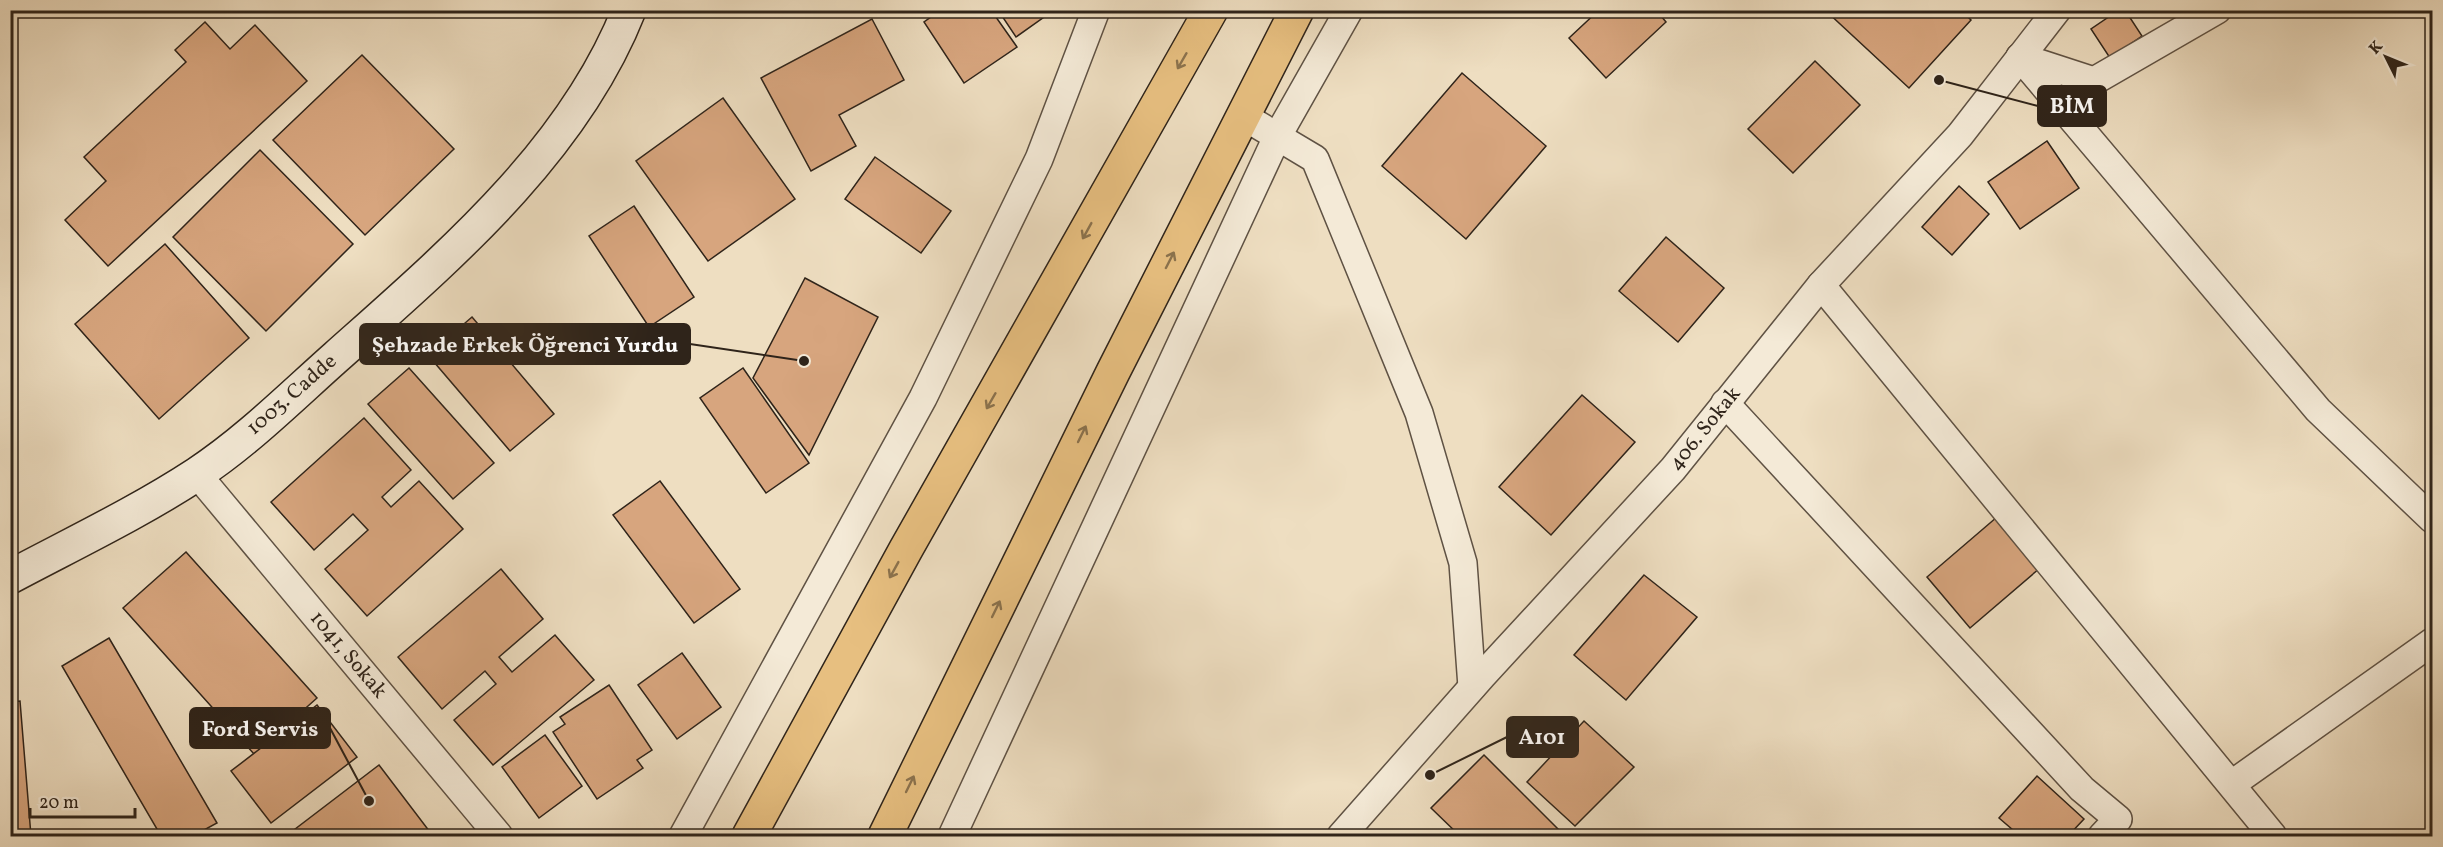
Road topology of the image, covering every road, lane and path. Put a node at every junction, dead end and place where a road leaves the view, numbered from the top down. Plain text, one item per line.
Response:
1 (629, 10) edge
2 (1096, 10) edge
3 (1211, 10) edge
4 (1297, 10) edge
5 (1349, 10) edge
6 (2217, 10) edge
7 (2046, 15) edge
8 (2020, 57) junction
9 (1243, 116) junction
10 (1277, 137) junction
11 (1821, 285) junction
12 (1725, 404) junction
13 (197, 474) junction
14 (2433, 519) edge
15 (10, 577) edge
16 (2433, 642) edge
17 (1472, 687) junction
18 (2232, 784) junction
19 (499, 837) edge
20 (683, 837) edge
21 (749, 837) edge
22 (885, 837) edge
23 (952, 837) edge
24 (1341, 837) edge
25 (2102, 837) edge
26 (2273, 837) edge

1 - 13 main road, 1003. Cadde
2 - 20 street
3 -> 21 highway
4 - 9 highway
5 - 10 street
6 - 8 street
7 - 8 street, 406. Sokak
8 - 11 street, 406. Sokak
8 - 14 street
9 - 10 street
22 -> 9 highway
10 - 17 street
10 - 23 street
11 - 12 street, 406. Sokak
11 - 18 street
12 - 17 street, 406. Sokak
12 - 25 street
13 - 15 main road, 1003. Cadde
13 - 19 street, 1041, Sokak
16 - 18 street
17 - 24 street, 406. Sokak
18 - 26 street

